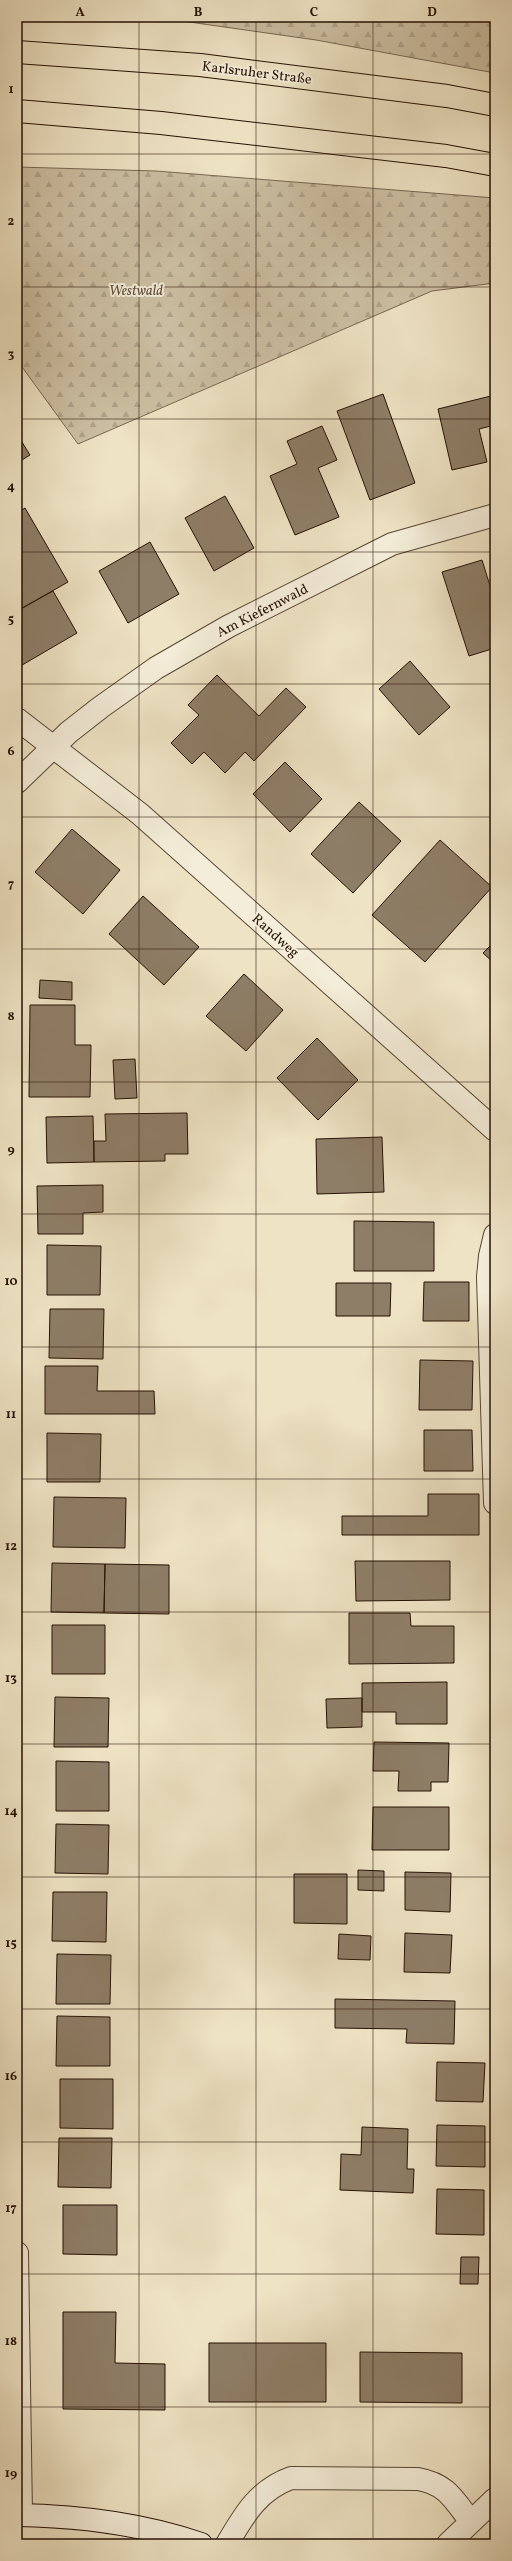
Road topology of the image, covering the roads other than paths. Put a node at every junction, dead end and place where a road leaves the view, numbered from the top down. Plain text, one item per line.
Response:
1 (17, 52) edge
2 (495, 105) edge
3 (17, 112) edge
4 (495, 165) edge
5 (495, 515) edge
6 (17, 719) edge
7 (52, 748) junction
8 (17, 782) edge
9 (495, 1130) edge
10 (495, 1235) edge
11 (495, 1503) edge
12 (17, 2253) edge
13 (495, 2499) edge
14 (19, 2515) edge
15 (471, 2522) junction
16 (201, 2544) edge
17 (227, 2544) edge
18 (448, 2544) edge

1 - 2 main road, Karlsruher Straße
3 - 4 main road
5 - 7 street, Am Kiefernwald
6 - 7 street, Randweg
7 - 8 street, Am Kiefernwald
7 - 9 street, Randweg
10 - 11 street
12 - 14 street
13 - 15 street
14 - 16 street
15 - 17 street
15 - 18 street

